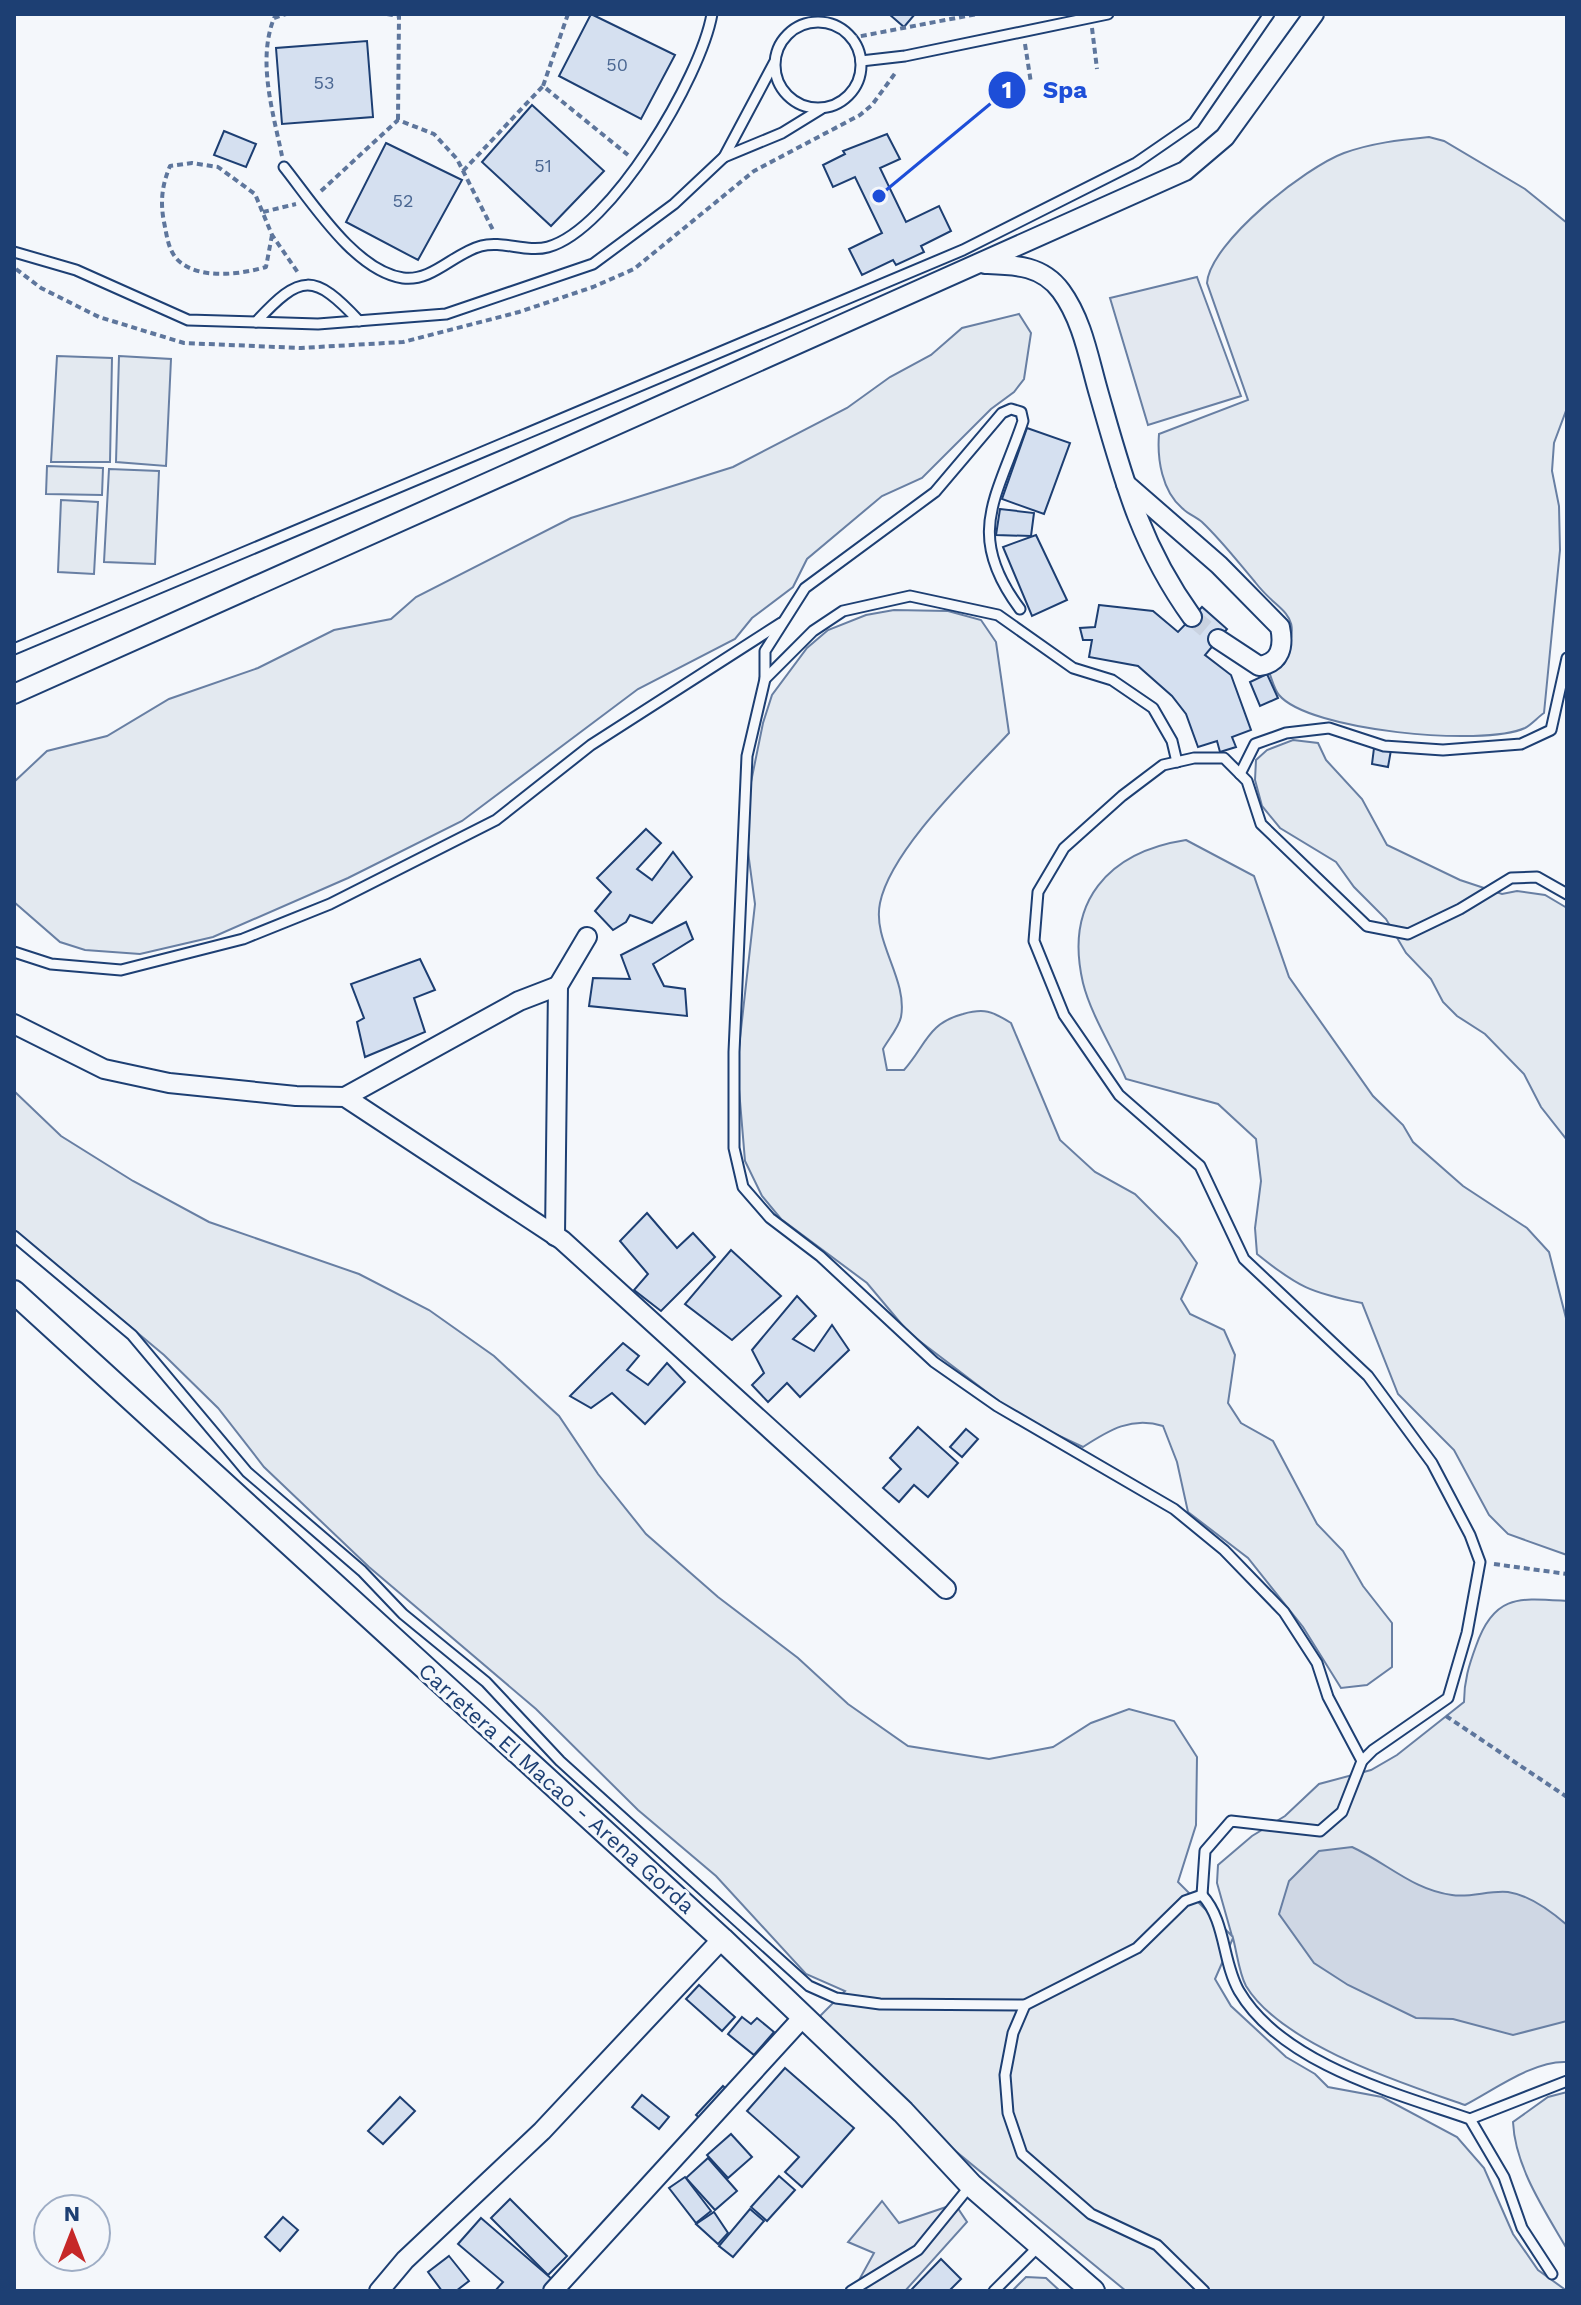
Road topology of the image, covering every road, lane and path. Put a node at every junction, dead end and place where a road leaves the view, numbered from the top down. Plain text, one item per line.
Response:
1 (286, 14) edge
2 (387, 14) edge
3 (568, 14) edge
4 (712, 14) edge
5 (977, 14) edge
6 (1108, 14) edge
7 (1269, 14) edge
8 (1314, 14) edge
9 (402, 15) edge
10 (819, 18) edge
11 (1091, 18) junction
12 (1024, 33) junction
13 (851, 38) junction
14 (905, 56) junction
15 (861, 61) junction
16 (774, 63) junction
17 (1097, 69) dead end
18 (1031, 83) dead end
19 (543, 86) junction
20 (821, 108) junction
21 (398, 120) junction
22 (724, 157) junction
23 (639, 164) junction
24 (284, 167) joint
25 (463, 171) junction
26 (311, 200) junction
27 (263, 212) junction
28 (272, 235) junction
29 (500, 245) junction
30 (14, 252) edge
31 (978, 264) junction
32 (14, 268) edge
33 (304, 284) junction
34 (359, 321) junction
35 (256, 322) junction
36 (1126, 484) junction
37 (1020, 609) dead end
38 (1192, 617) tunnel mouth
39 (784, 621) junction
40 (1218, 639) tunnel mouth
41 (14, 649) edge
42 (1567, 658) edge
43 (765, 679) junction
44 (14, 694) edge
45 (1177, 762) junction
46 (1240, 774) junction
47 (1567, 894) edge
48 (587, 937) dead end
49 (14, 952) edge
50 (558, 986) junction
51 (14, 1024) edge
52 (345, 1097) junction
53 (14, 1236) edge
54 (555, 1236) junction
55 (14, 1292) edge
56 (1480, 1562) junction
57 (1567, 1574) edge
58 (946, 1589) dead end
59 (1434, 1708) junction
60 (1362, 1761) junction
61 (1567, 1797) edge
62 (1202, 1895) junction
63 (722, 1939) junction
64 (1025, 2005) junction
65 (804, 2016) junction
66 (1567, 2081) edge
67 (1470, 2119) junction
68 (971, 2185) junction
69 (1040, 2245) junction
70 (1552, 2274) dead end
71 (379, 2291) edge
72 (553, 2291) edge
73 (851, 2291) edge
74 (994, 2291) edge
75 (1093, 2291) edge
76 (1204, 2291) edge

1 - 24 path
2 - 9 path
3 - 19 path
4 - 23 lane
5 - 13 path
6 - 11 lane
7 - 41 lane
8 - 31 street
9 - 21 path
10 - 13 lane
10 - 16 lane
11 - 12 lane
11 - 17 path
12 - 14 lane
12 - 18 path
13 - 15 lane
14 - 15 lane
14 - 32 path
15 - 20 lane
16 - 20 lane
16 - 22 lane
19 - 23 path
19 - 25 path
20 - 22 lane
21 - 25 path
21 - 26 path
22 - 34 lane
23 - 29 lane
24 - 26 lane
25 - 29 path
26 - 27 path
26 - 29 lane
27 - 28 path
27 - 28 path
28 - 33 path
30 - 35 lane
31 - 36 street
31 - 44 street
33 - 34 lane
33 - 35 lane
34 - 35 lane
36 - 38 street
36 - 40 street
37 - 39 lane
39 - 43 lane
39 - 49 lane
42 - 46 lane
43 - 45 lane
43 - 60 lane
45 - 46 lane
45 - 56 lane
46 - 47 lane
48 - 50 street
50 - 52 street
50 - 54 street
51 - 52 street
52 - 54 street
53 - 64 lane
54 - 58 street
55 - 63 street, Carretera El Macao - Arena Gorda
56 - 57 path
56 - 59 lane
59 - 60 lane
59 - 61 path
60 - 62 lane
62 - 64 lane
62 - 67 lane
63 - 65 street, Carretera El Macao - Arena Gorda
63 - 71 street
64 - 76 lane
65 - 68 street, Carretera El Macao - Arena Gorda
65 - 72 street
66 - 67 lane
67 - 70 lane
68 - 69 street, Carretera El Macao - Arena Gorda
68 - 73 lane
69 - 74 lane
69 - 75 street, Carretera El Macao - Arena Gorda

